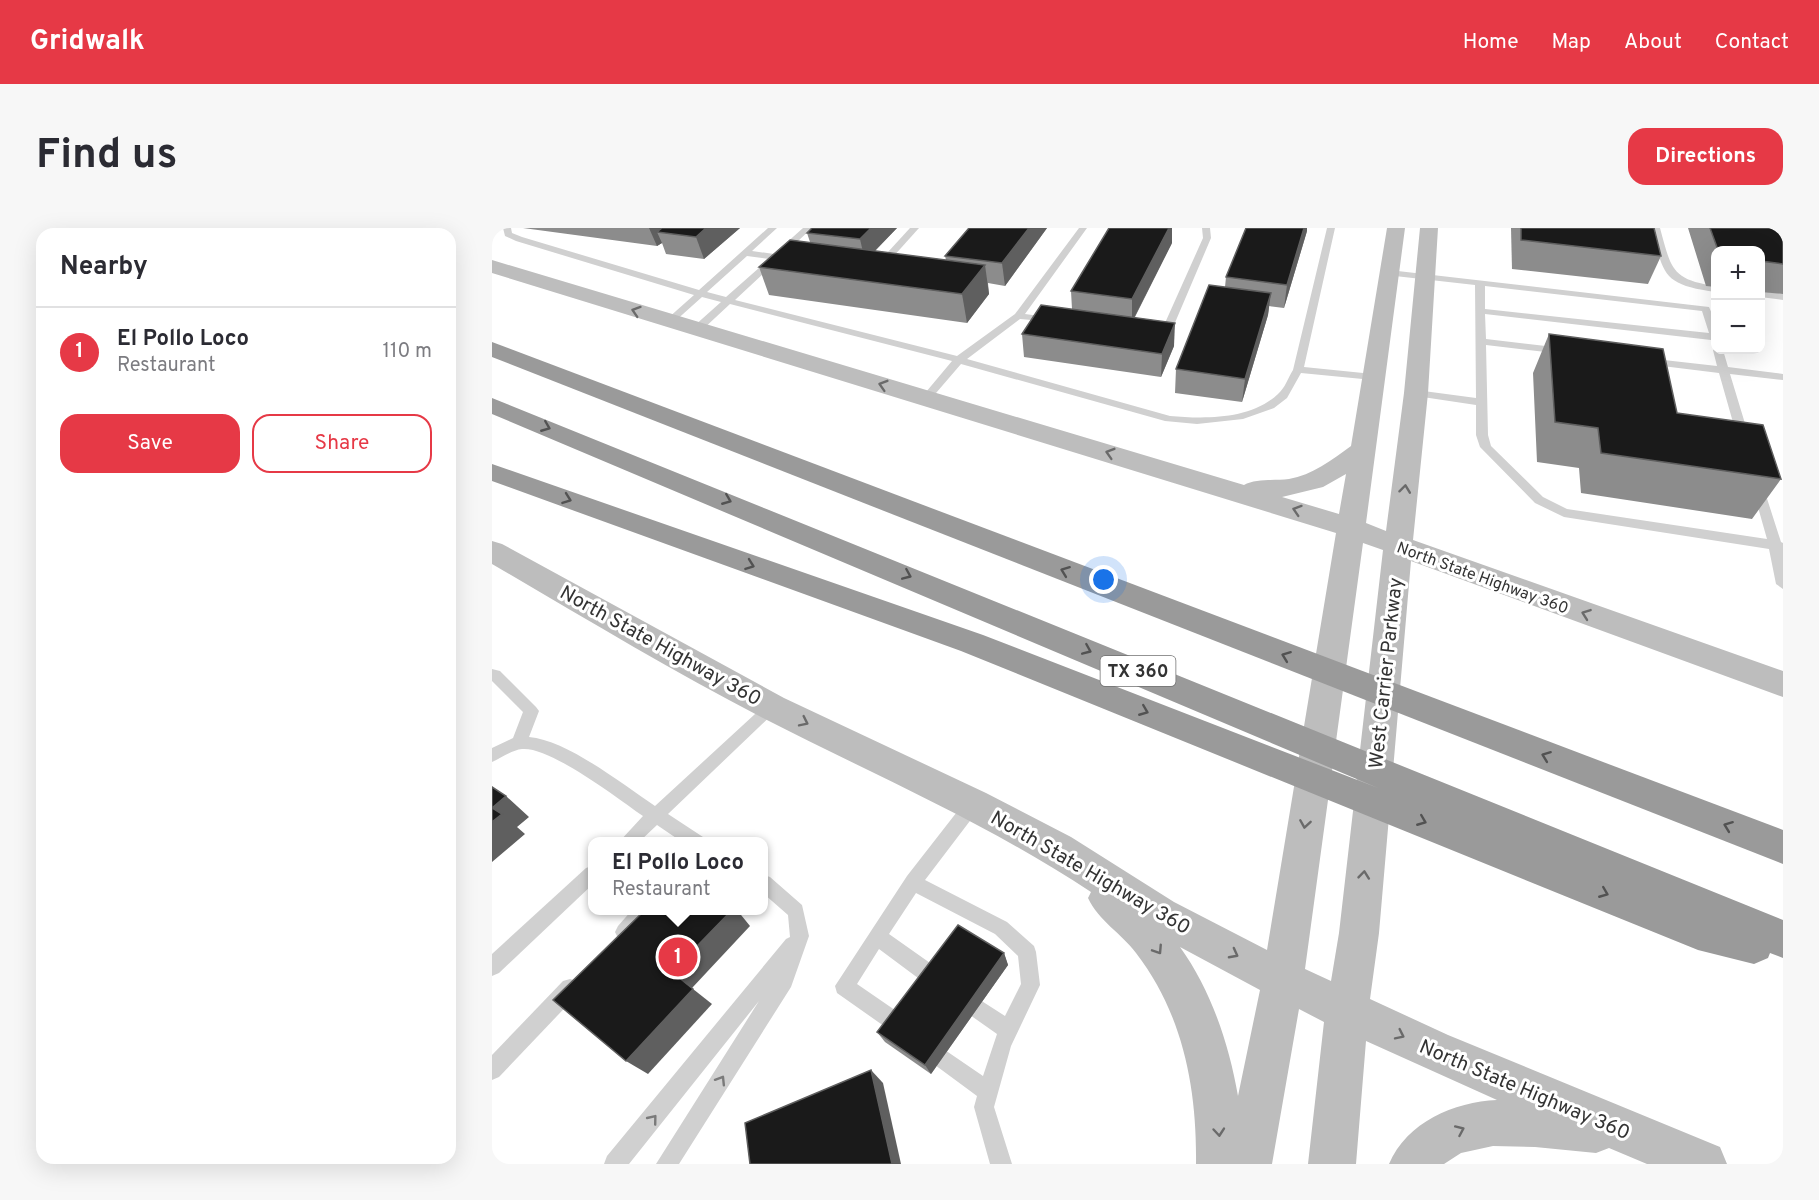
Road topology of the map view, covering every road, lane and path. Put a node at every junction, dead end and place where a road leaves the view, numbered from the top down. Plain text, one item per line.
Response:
1 (507, 228) edge
2 (773, 228) edge
3 (808, 228) edge
4 (915, 228) edge
5 (1083, 228) edge
6 (1206, 228) edge
7 (1331, 228) edge
8 (1396, 228) edge
9 (1429, 228) edge
10 (1656, 228) edge
11 (744, 253) junction
12 (776, 257) junction
13 (798, 260) edge
14 (492, 266) edge
15 (865, 269) edge
16 (876, 270) junction
17 (887, 272) edge
18 (1389, 273) junction
19 (1425, 277) junction
20 (1480, 284) junction
21 (1711, 288) edge
22 (702, 294) junction
23 (1765, 295) edge
24 (1783, 297) edge
25 (729, 301) junction
26 (1480, 311) junction
27 (1018, 316) junction
28 (669, 321) junction
29 (1062, 322) edge
30 (1711, 326) edge
31 (697, 329) junction
32 (1148, 331) edge
33 (1711, 339) edge
34 (1480, 341) junction
35 (492, 349) edge
36 (1573, 352) edge
37 (1719, 354) edge
38 (1631, 359) edge
39 (959, 360) junction
40 (1298, 370) junction
41 (1724, 370) junction
42 (1373, 377) junction
43 (1783, 377) edge
44 (1416, 393) junction
45 (927, 398) junction
46 (1480, 402) junction
47 (492, 405) edge
48 (1746, 447) edge
49 (1364, 448) junction
50 (492, 472) edge
51 (1756, 479) edge
52 (1235, 490) junction
53 (1350, 543) junction
54 (1779, 546) edge
55 (1399, 547) junction
56 (492, 551) edge
57 (1783, 584) edge
58 (492, 675) edge
59 (1783, 684) edge
60 (772, 706) junction
61 (519, 742) junction
62 (492, 755) edge
63 (973, 804) junction
64 (655, 816) junction
65 (632, 837) edge
66 (689, 837) edge
67 (1783, 847) edge
68 (1058, 849) junction
69 (588, 878) edge
70 (913, 882) junction
71 (768, 886) edge
72 (640, 915) edge
73 (800, 936) junction
74 (877, 936) junction
75 (1783, 939) edge
76 (613, 944) edge
77 (1783, 950) edge
78 (492, 967) edge
79 (933, 977) edge
80 (580, 978) edge
81 (1283, 980) junction
82 (977, 1008) edge
83 (1347, 1010) junction
84 (898, 1024) edge
85 (1008, 1030) junction
86 (942, 1058) edge
87 (492, 1070) edge
88 (988, 1092) junction
89 (1627, 1133) junction
90 (615, 1164) edge
91 (667, 1164) edge
92 (1001, 1164) edge
93 (1220, 1164) edge
94 (1248, 1164) edge
95 (1332, 1164) edge
96 (1413, 1164) edge
97 (1703, 1164) edge

1 - 22 lane
2 - 11 lane
3 - 12 lane
4 - 16 lane
5 - 27 lane
6 - 32 lane
7 - 40 lane
8 - 18 main road
9 - 19 main road, West Carrier Parkway
10 - 21 lane
11 - 12 lane
11 - 22 lane
12 - 13 lane
12 - 25 lane
28 -> 14 main road, North State Highway 360
15 - 16 lane
16 - 17 lane
18 - 19 lane
18 - 42 main road
19 - 20 lane
19 - 44 main road, West Carrier Parkway
20 - 26 lane
20 - 30 lane
22 - 25 lane
22 - 28 lane
23 - 24 lane
25 - 31 lane
25 - 39 lane
26 - 33 lane
26 - 34 lane
27 - 29 lane
27 - 39 lane
28 - 31 main road, North State Highway 360
45 -> 31 main road, North State Highway 360
34 - 36 lane
34 - 46 lane
67 -> 35 highway
37 - 41 lane
38 - 41 lane
39 - 40 lane
39 - 45 lane
40 - 42 lane
41 - 43 lane
41 - 48 lane
42 - 49 main road
44 - 46 lane
55 -> 44 main road, West Carrier Parkway
52 -> 45 main road, North State Highway 360
46 - 54 lane
47 -> 75 highway, TX 360
49 - 52 main road
49 - 53 main road
50 -> 77 highway
51 - 54 lane
53 -> 52 main road, North State Highway 360
53 - 55 main road, North State Highway 360
53 -> 81 main road
54 - 57 lane
59 -> 55 main road, North State Highway 360
83 -> 55 main road, West Carrier Parkway
56 - 60 main road, North State Highway 360
58 - 61 lane
60 -> 63 main road, North State Highway 360
60 - 64 lane
61 - 62 lane
61 - 64 lane
63 - 68 main road, North State Highway 360
63 - 70 lane
64 - 65 lane
64 - 66 lane
68 -> 81 main road, North State Highway 360
68 -> 93 main road
69 - 78 lane
70 - 74 lane
70 - 85 lane
71 - 73 lane
72 - 76 lane
90 -> 73 lane
91 -> 73 lane
74 - 79 lane
74 - 84 lane
80 - 87 lane
81 - 83 main road, North State Highway 360
81 - 94 main road
82 - 85 lane
83 -> 89 main road, North State Highway 360
83 - 95 main road, West Carrier Parkway
85 - 88 lane
86 - 88 lane
88 - 92 lane
96 -> 89 main road
89 - 97 main road, North State Highway 360

